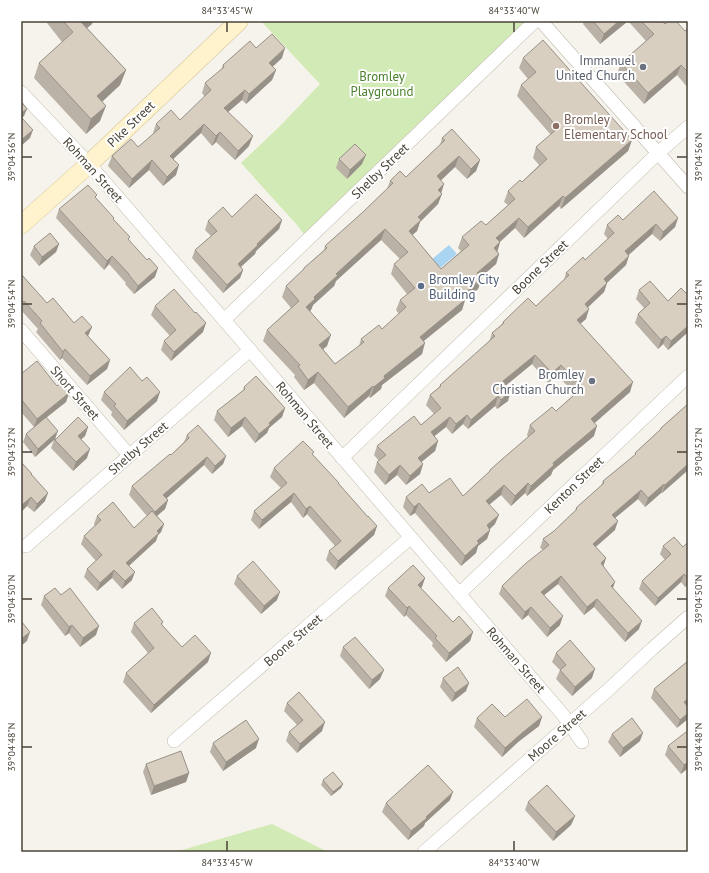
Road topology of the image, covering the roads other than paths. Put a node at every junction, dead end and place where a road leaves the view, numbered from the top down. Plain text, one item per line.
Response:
1 (239, 21) edge
2 (535, 21) edge
3 (541, 21) edge
4 (21, 92) edge
5 (688, 127) edge
6 (658, 153) junction
7 (89, 164) junction
8 (688, 187) edge
9 (21, 225) edge
10 (224, 320) junction
11 (21, 330) edge
12 (250, 350) junction
13 (688, 376) edge
14 (129, 456) junction
15 (342, 458) junction
16 (410, 538) junction
17 (26, 546) dead end
18 (459, 594) junction
19 (688, 617) edge
20 (569, 724) junction
21 (174, 742) dead end
22 (582, 742) dead end
23 (424, 852) edge

1 - 7 main road, Pike Street
2 - 10 street, Shelby Street
3 - 6 street
4 - 7 street, Rohman Street
5 - 6 street, Boone Street
6 - 8 street
6 - 15 street, Boone Street
7 - 9 main road, Pike Street
7 - 10 street, Rohman Street
10 - 12 street, Rohman Street
11 - 14 street, Short Street
12 - 14 street, Shelby Street
12 - 15 street, Rohman Street
13 - 18 street, Kenton Street
14 - 17 street, Shelby Street
15 - 16 street, Rohman Street
16 - 18 street, Rohman Street
16 - 21 street, Boone Street
18 - 20 street, Rohman Street
19 - 20 street, Moore Street
20 - 22 street, Rohman Street
20 - 23 street, Moore Street

